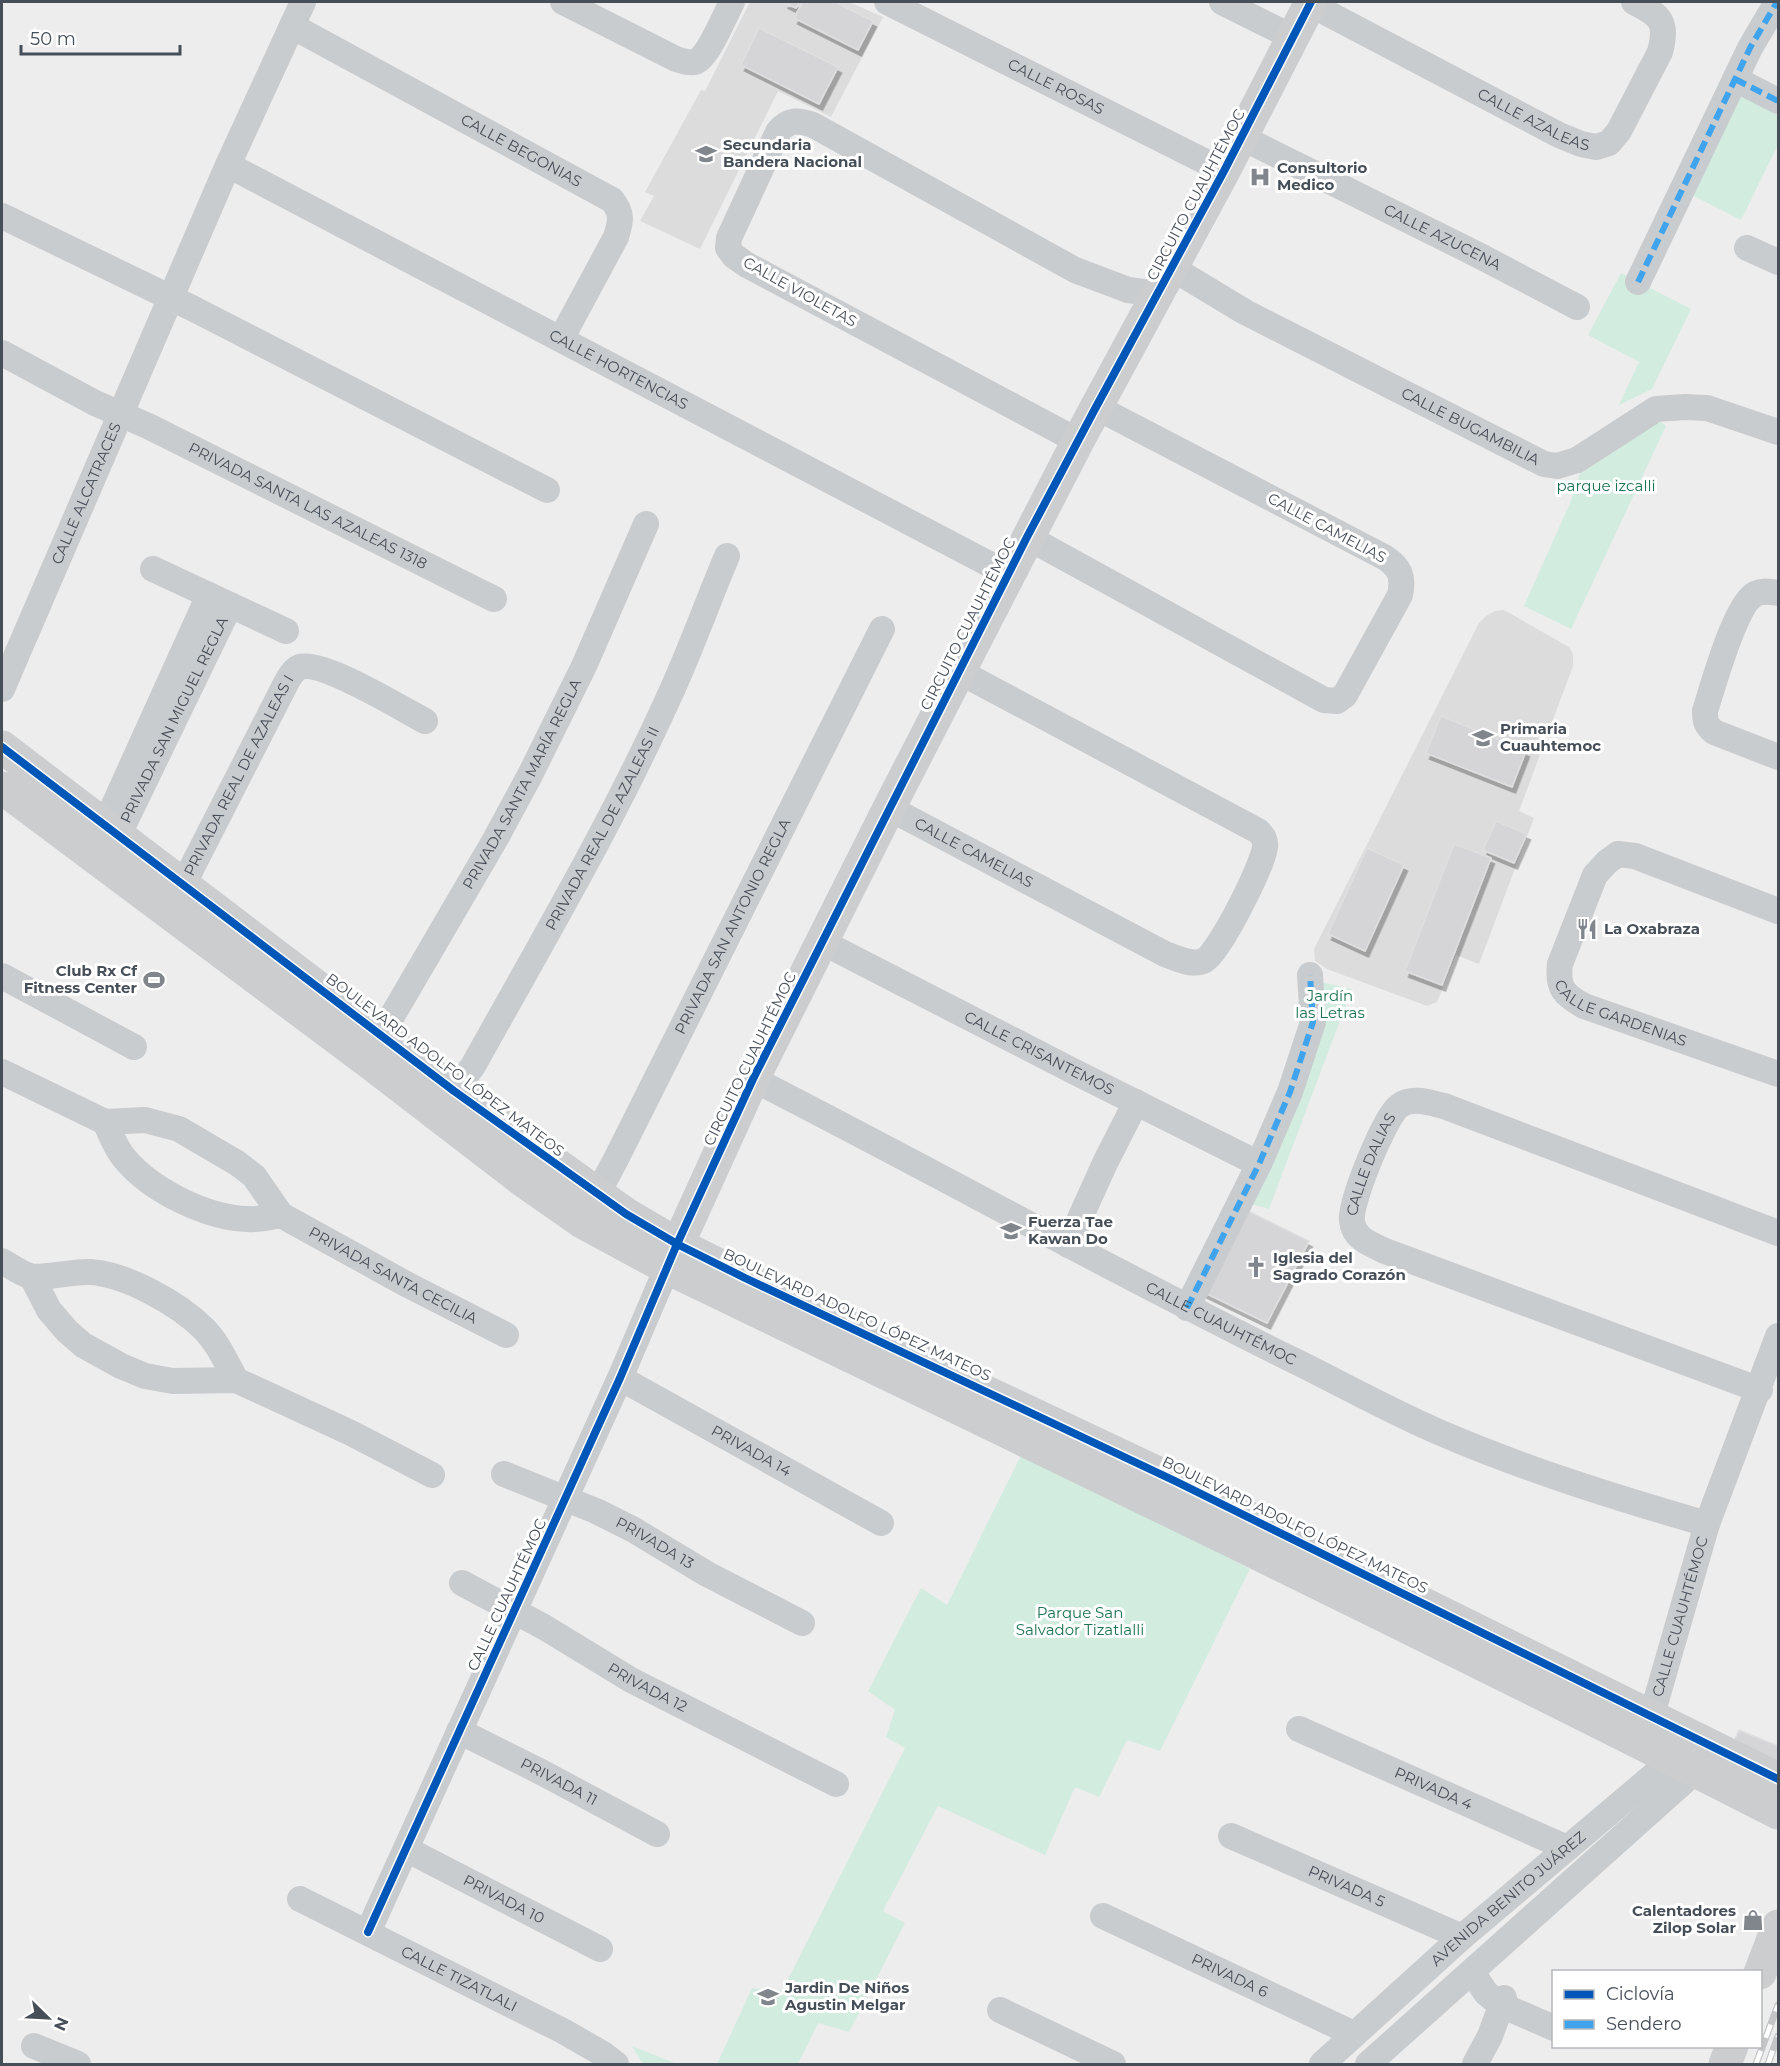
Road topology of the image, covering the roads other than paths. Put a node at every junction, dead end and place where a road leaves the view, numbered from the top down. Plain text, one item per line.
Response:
1 (303, 2) edge
2 (563, 2) edge
3 (732, 2) edge
4 (887, 2) edge
5 (1222, 2) edge
6 (1634, 2) edge
7 (1778, 2) edge
8 (1310, 3) edge
9 (292, 26) junction
10 (1292, 37) junction
11 (1735, 79) junction
12 (1779, 100) edge
13 (1241, 136) junction
14 (228, 165) junction
15 (1224, 171) junction
16 (2, 216) edge
17 (1747, 248) dead end
18 (1779, 262) edge
19 (1166, 281) junction
20 (1638, 282) dead end
21 (171, 298) junction
22 (1577, 308) dead end
23 (561, 339) junction
24 (2, 353) edge
25 (1096, 407) junction
26 (120, 413) junction
27 (1779, 432) edge
28 (1078, 441) junction
29 (547, 490) dead end
30 (646, 524) dead end
31 (1027, 537) junction
32 (727, 556) dead end
33 (153, 569) dead end
34 (1010, 575) junction
35 (1779, 593) edge
36 (494, 599) dead end
37 (219, 600) junction
38 (882, 629) dead end
39 (286, 631) dead end
40 (960, 672) junction
41 (2, 689) edge
42 (425, 721) dead end
43 (2, 747) edge
44 (1779, 757) edge
45 (2, 788) edge
46 (889, 808) junction
47 (112, 831) junction
48 (183, 885) junction
49 (1779, 911) edge
50 (822, 942) junction
51 (1310, 975) dead end
52 (2, 976) edge
53 (381, 1035) junction
54 (134, 1047) dead end
55 (2, 1072) edge
56 (1779, 1074) edge
57 (753, 1079) junction
58 (454, 1091) junction
59 (1136, 1102) junction
60 (105, 1122) junction
61 (1259, 1164) junction
62 (590, 1208) junction
63 (281, 1215) junction
64 (1779, 1233) edge
65 (1068, 1245) junction
66 (672, 1256) junction
67 (2, 1261) edge
68 (32, 1277) junction
69 (1187, 1308) junction
70 (506, 1335) dead end
71 (1779, 1336) edge
72 (620, 1378) junction
73 (236, 1380) junction
74 (1760, 1390) junction
75 (504, 1474) dead end
76 (432, 1475) dead end
77 (566, 1498) junction
78 (881, 1523) dead end
79 (1707, 1524) junction
80 (462, 1583) dead end
81 (514, 1611) junction
82 (802, 1623) dead end
83 (1299, 1729) dead end
84 (1648, 1730) junction
85 (459, 1731) junction
86 (1697, 1754) junction
87 (1779, 1779) edge
88 (837, 1784) dead end
89 (1779, 1813) edge
90 (657, 1834) dead end
91 (1231, 1836) dead end
92 (1567, 1848) junction
93 (406, 1849) junction
94 (1519, 1889) junction
95 (300, 1899) dead end
96 (1103, 1916) dead end
97 (1535, 1916) junction
98 (1779, 1926) edge
99 (368, 1932) junction
100 (1462, 1937) junction
101 (600, 1948) dead end
102 (1479, 1966) junction
103 (1762, 1970) edge
104 (1506, 2004) junction
105 (1000, 2010) dead end
106 (1552, 2027) edge
107 (1354, 2034) junction
108 (34, 2046) dead end
109 (1731, 2048) edge
110 (78, 2064) edge
111 (616, 2064) edge
112 (1113, 2064) edge
113 (1322, 2064) edge
114 (1368, 2064) edge
115 (1475, 2064) edge
116 (1725, 2064) edge

1 - 9 street, CALLE ALCATRACES
2 - 3 street
4 - 15 street, CALLE ROSAS
5 - 10 street
6 - 8 street, CALLE AZALEAS
7 - 11 street
8 - 10 street, CIRCUITO CUAUHTÉMOC
9 - 14 street, CALLE ALCATRACES
9 - 23 street, CALLE BEGONIAS
10 - 13 street, CIRCUITO CUAUHTÉMOC
11 - 12 street
11 - 20 street
13 - 15 street, CIRCUITO CUAUHTÉMOC
13 - 22 street, CALLE AZUCENA
14 - 21 street, CALLE ALCATRACES
14 - 23 street, CALLE HORTENCIAS
15 - 19 street, CIRCUITO CUAUHTÉMOC
16 - 21 street
17 - 18 street
19 - 25 street, CIRCUITO CUAUHTÉMOC
19 - 27 street, CALLE BUGAMBILIA
19 - 28 street, CALLE VIOLETAS
21 - 26 street, CALLE ALCATRACES
21 - 29 street
23 - 34 street, CALLE HORTENCIAS
24 - 26 street, PRIVADA SANTA LAS AZALEAS 1318
25 - 28 street, CIRCUITO CUAUHTÉMOC
25 - 31 street, CALLE CAMELIAS
26 - 36 street, PRIVADA SANTA LAS AZALEAS 1318
26 - 41 street, CALLE ALCATRACES
28 - 31 street, CIRCUITO CUAUHTÉMOC
30 - 53 street, PRIVADA SANTA MARÍA REGLA
31 - 34 street, CIRCUITO CUAUHTÉMOC
32 - 58 street, PRIVADA REAL DE AZALEAS II
33 - 37 street
34 - 40 street, CIRCUITO CUAUHTÉMOC
35 - 44 street
37 - 39 street
37 - 47 street, PRIVADA SAN MIGUEL REGLA
38 - 62 street, PRIVADA SAN ANTONIO REGLA
40 - 46 street, CIRCUITO CUAUHTÉMOC
40 - 46 street, CALLE CAMELIAS
42 - 48 street, PRIVADA REAL DE AZALEAS I
43 - 47 street, BOULEVARD ADOLFO LÓPEZ MATEOS
45 - 62 street, BOULEVARD ADOLFO LÓPEZ MATEOS
46 - 50 street, CIRCUITO CUAUHTÉMOC
47 - 48 street, BOULEVARD ADOLFO LÓPEZ MATEOS
48 - 53 street, BOULEVARD ADOLFO LÓPEZ MATEOS
49 - 56 street, CALLE GARDENIAS
50 - 57 street, CIRCUITO CUAUHTÉMOC
50 - 59 street, CALLE CRISANTEMOS
51 - 61 street
52 - 54 street
53 - 58 street, BOULEVARD ADOLFO LÓPEZ MATEOS
55 - 60 street, PRIVADA SANTA CECILIA
57 - 65 street, CALLE CUAUHTÉMOC
57 - 66 street, CIRCUITO CUAUHTÉMOC
58 - 62 street, BOULEVARD ADOLFO LÓPEZ MATEOS
59 - 61 street, CALLE CRISANTEMOS
59 - 65 street
60 - 63 street, PRIVADA SANTA CECILIA
60 - 63 street
61 - 69 street
62 - 66 street, BOULEVARD ADOLFO LÓPEZ MATEOS
63 - 70 street, PRIVADA SANTA CECILIA
64 - 74 street, CALLE DALIAS
65 - 69 street, CALLE CUAUHTÉMOC
66 - 72 street, CALLE CUAUHTÉMOC
66 - 84 street, BOULEVARD ADOLFO LÓPEZ MATEOS
67 - 68 street
68 - 73 street
68 - 73 street
69 - 79 street, CALLE CUAUHTÉMOC
71 - 74 street, CALLE CUAUHTÉMOC
72 - 77 street, CALLE CUAUHTÉMOC
72 - 78 street, PRIVADA 14
73 - 76 street
74 - 79 street, CALLE CUAUHTÉMOC
75 - 77 street, PRIVADA 13
77 - 81 street, CALLE CUAUHTÉMOC
77 - 82 street, PRIVADA 13
79 - 84 street, CALLE CUAUHTÉMOC
80 - 81 street, PRIVADA 12
81 - 85 street, CALLE CUAUHTÉMOC
81 - 88 street, PRIVADA 12
83 - 92 street, PRIVADA 4
84 - 86 street, BOULEVARD ADOLFO LÓPEZ MATEOS
85 - 90 street, PRIVADA 11
85 - 93 street, CALLE CUAUHTÉMOC
86 - 87 street, BOULEVARD ADOLFO LÓPEZ MATEOS
86 - 89 street, BOULEVARD ADOLFO LÓPEZ MATEOS
86 - 92 street, AVENIDA BENITO JUÁREZ
86 - 97 street, AVENIDA BENITO JUÁREZ
91 - 100 street, PRIVADA 5
92 - 94 street, AVENIDA BENITO JUÁREZ
93 - 99 street, CALLE CUAUHTÉMOC
93 - 101 street, PRIVADA 10
94 - 97 street
94 - 100 street, AVENIDA BENITO JUÁREZ
95 - 99 street, CALLE TIZATLALI
96 - 107 street, PRIVADA 6
97 - 102 street, AVENIDA BENITO JUÁREZ
98 - 103 street
99 - 111 street, CALLE TIZATLALI
100 - 107 street, AVENIDA BENITO JUÁREZ
102 - 104 street
102 - 114 street, AVENIDA BENITO JUÁREZ
104 - 106 street
104 - 115 street
105 - 112 street
107 - 113 street, AVENIDA BENITO JUÁREZ
108 - 110 street
109 - 116 street

